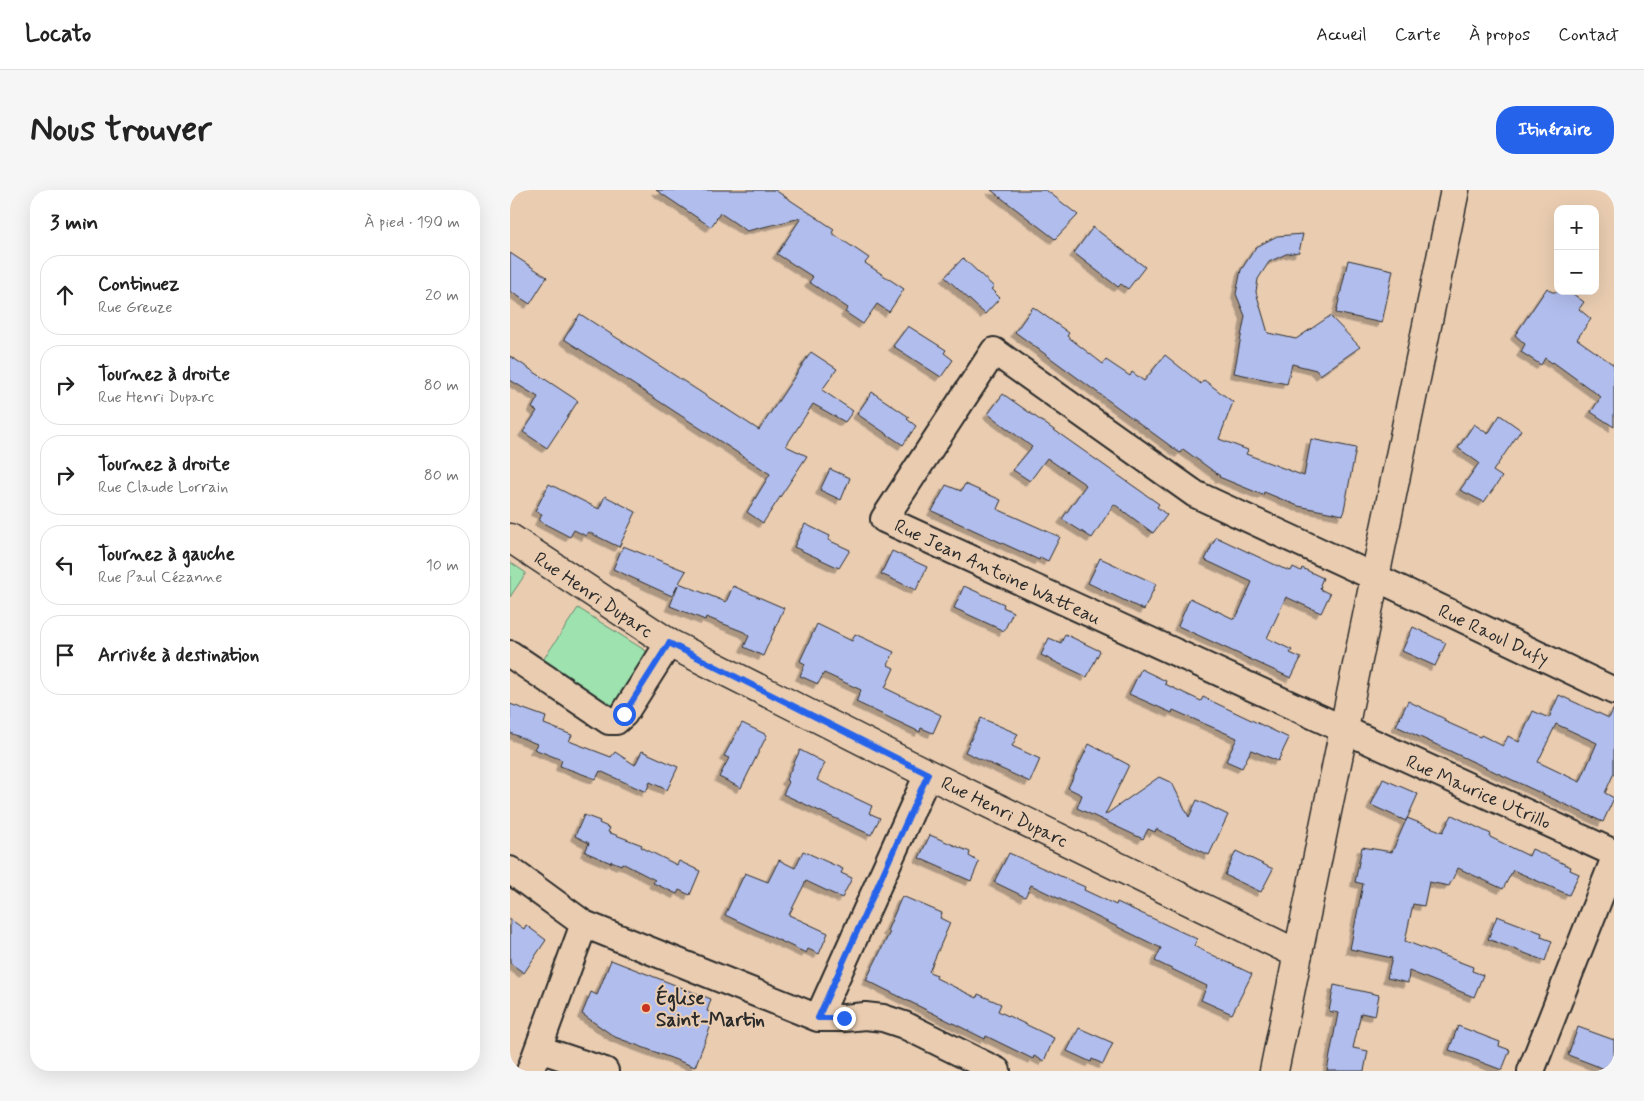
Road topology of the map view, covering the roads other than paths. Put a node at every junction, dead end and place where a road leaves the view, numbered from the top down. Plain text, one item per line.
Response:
1 (1455, 190) edge
2 (510, 538) edge
3 (1375, 577) junction
4 (669, 643) junction
5 (510, 654) edge
6 (1614, 691) edge
7 (1344, 730) junction
8 (928, 774) junction
9 (1614, 853) edge
10 (1614, 860) edge
11 (510, 870) edge
12 (584, 924) junction
13 (1298, 954) junction
14 (818, 1018) junction
15 (534, 1060) edge
16 (605, 1071) edge
17 (997, 1071) edge
18 (1274, 1071) edge
19 (1531, 1071) edge

1 - 3 main road
2 - 4 main road, Rue Henri Duparc
3 - 6 street, Rue Raoul Dufy
3 - 7 main road
3 - 7 street, Rue Jean Antoine Watteau
4 - 5 street
4 - 8 main road, Rue Henri Duparc
7 - 9 street, Rue Maurice Utrillo
7 - 13 main road
8 - 13 main road, Rue Henri Duparc
8 - 14 street
10 - 19 street
11 - 12 street
12 - 14 street
12 - 15 street
13 - 18 main road
14 - 17 street
15 - 16 street

